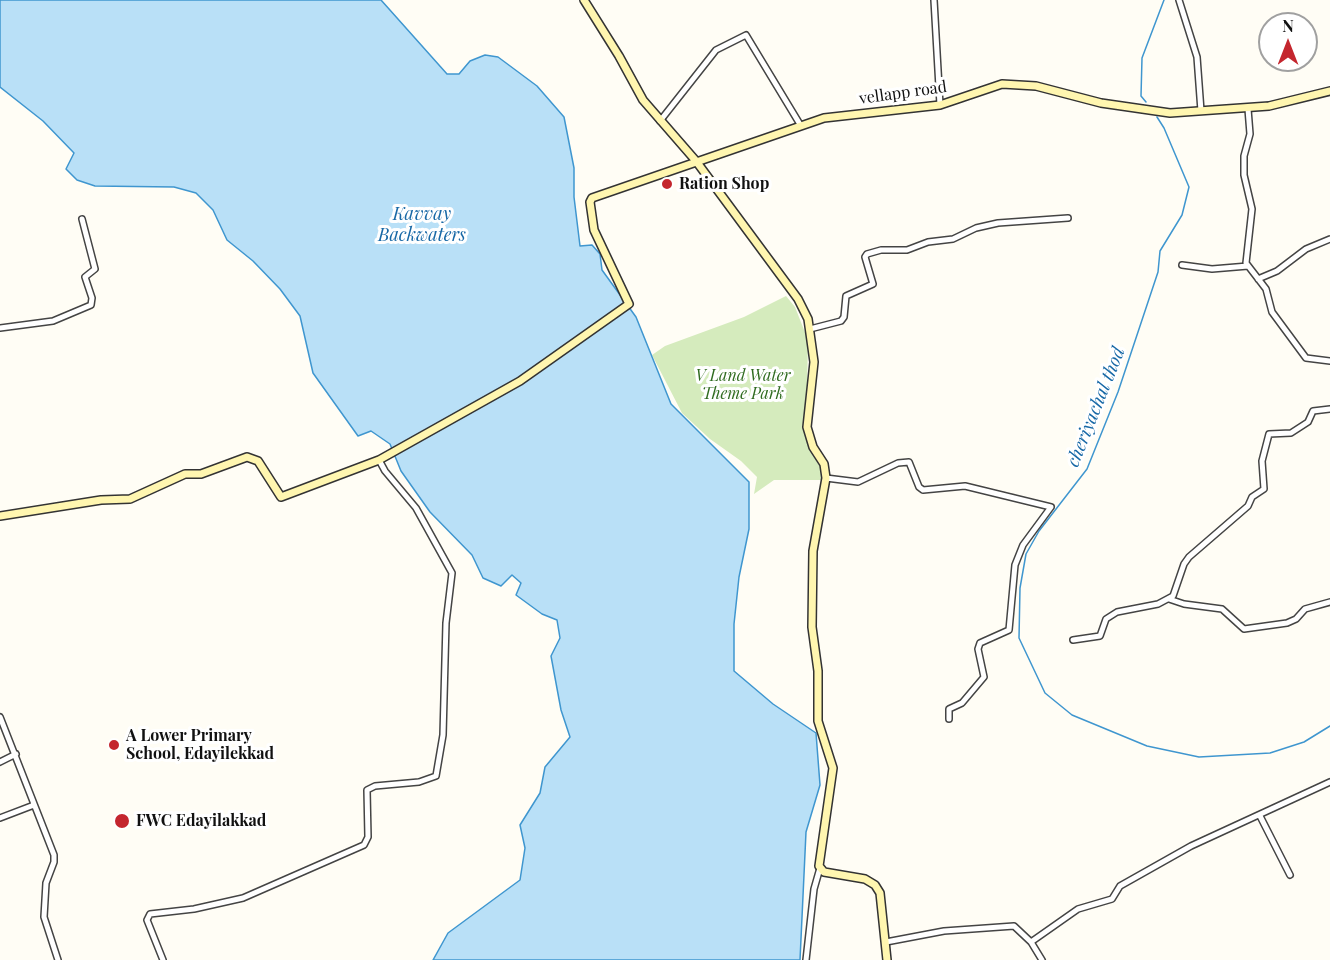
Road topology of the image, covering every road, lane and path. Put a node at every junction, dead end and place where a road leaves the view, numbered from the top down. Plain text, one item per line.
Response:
1 (584, 0) edge
2 (934, 0) edge
3 (1179, 0) edge
4 (1330, 91) edge
5 (940, 105) junction
6 (1248, 108) junction
7 (1201, 111) junction
8 (660, 121) junction
9 (801, 126) junction
10 (696, 161) junction
11 (1068, 218) dead end
12 (82, 219) dead end
13 (1330, 239) edge
14 (1182, 266) dead end
15 (1248, 266) junction
16 (1258, 279) junction
17 (0, 328) edge
18 (810, 329) junction
19 (1330, 361) edge
20 (1330, 409) edge
21 (379, 460) junction
22 (826, 478) junction
23 (0, 516) edge
24 (1169, 599) junction
25 (1330, 602) edge
26 (1073, 640) dead end
27 (0, 717) edge
28 (949, 719) dead end
29 (16, 754) junction
30 (0, 762) edge
31 (1330, 782) edge
32 (34, 805) junction
33 (1260, 816) junction
34 (0, 818) edge
35 (820, 868) junction
36 (1290, 875) dead end
37 (886, 942) junction
38 (1030, 942) junction
39 (58, 960) edge
40 (163, 960) edge
41 (806, 960) edge
42 (886, 960) edge
43 (1042, 960) edge

1 - 8 main road
2 - 5 street
3 - 7 street
4 - 6 main road, vellapp road
5 - 7 main road, vellapp road
5 - 9 main road, vellapp road
6 - 7 main road, vellapp road
6 - 15 street
8 - 9 street
8 - 10 main road
9 - 10 main road, vellapp road
10 - 18 main road
10 - 21 main road, vellapp road
11 - 18 street
12 - 17 street
13 - 16 street
14 - 15 street
15 - 16 street
16 - 19 street
18 - 22 main road
20 - 24 street
21 - 23 main road
21 - 40 street
22 - 28 street
22 - 35 main road
24 - 25 street
24 - 26 street
27 - 29 street
29 - 30 street
29 - 32 street
31 - 33 street
32 - 34 street
32 - 39 street
33 - 36 street
33 - 38 street
35 - 37 main road
35 - 41 street
37 - 38 street
37 - 42 main road
38 - 43 street

